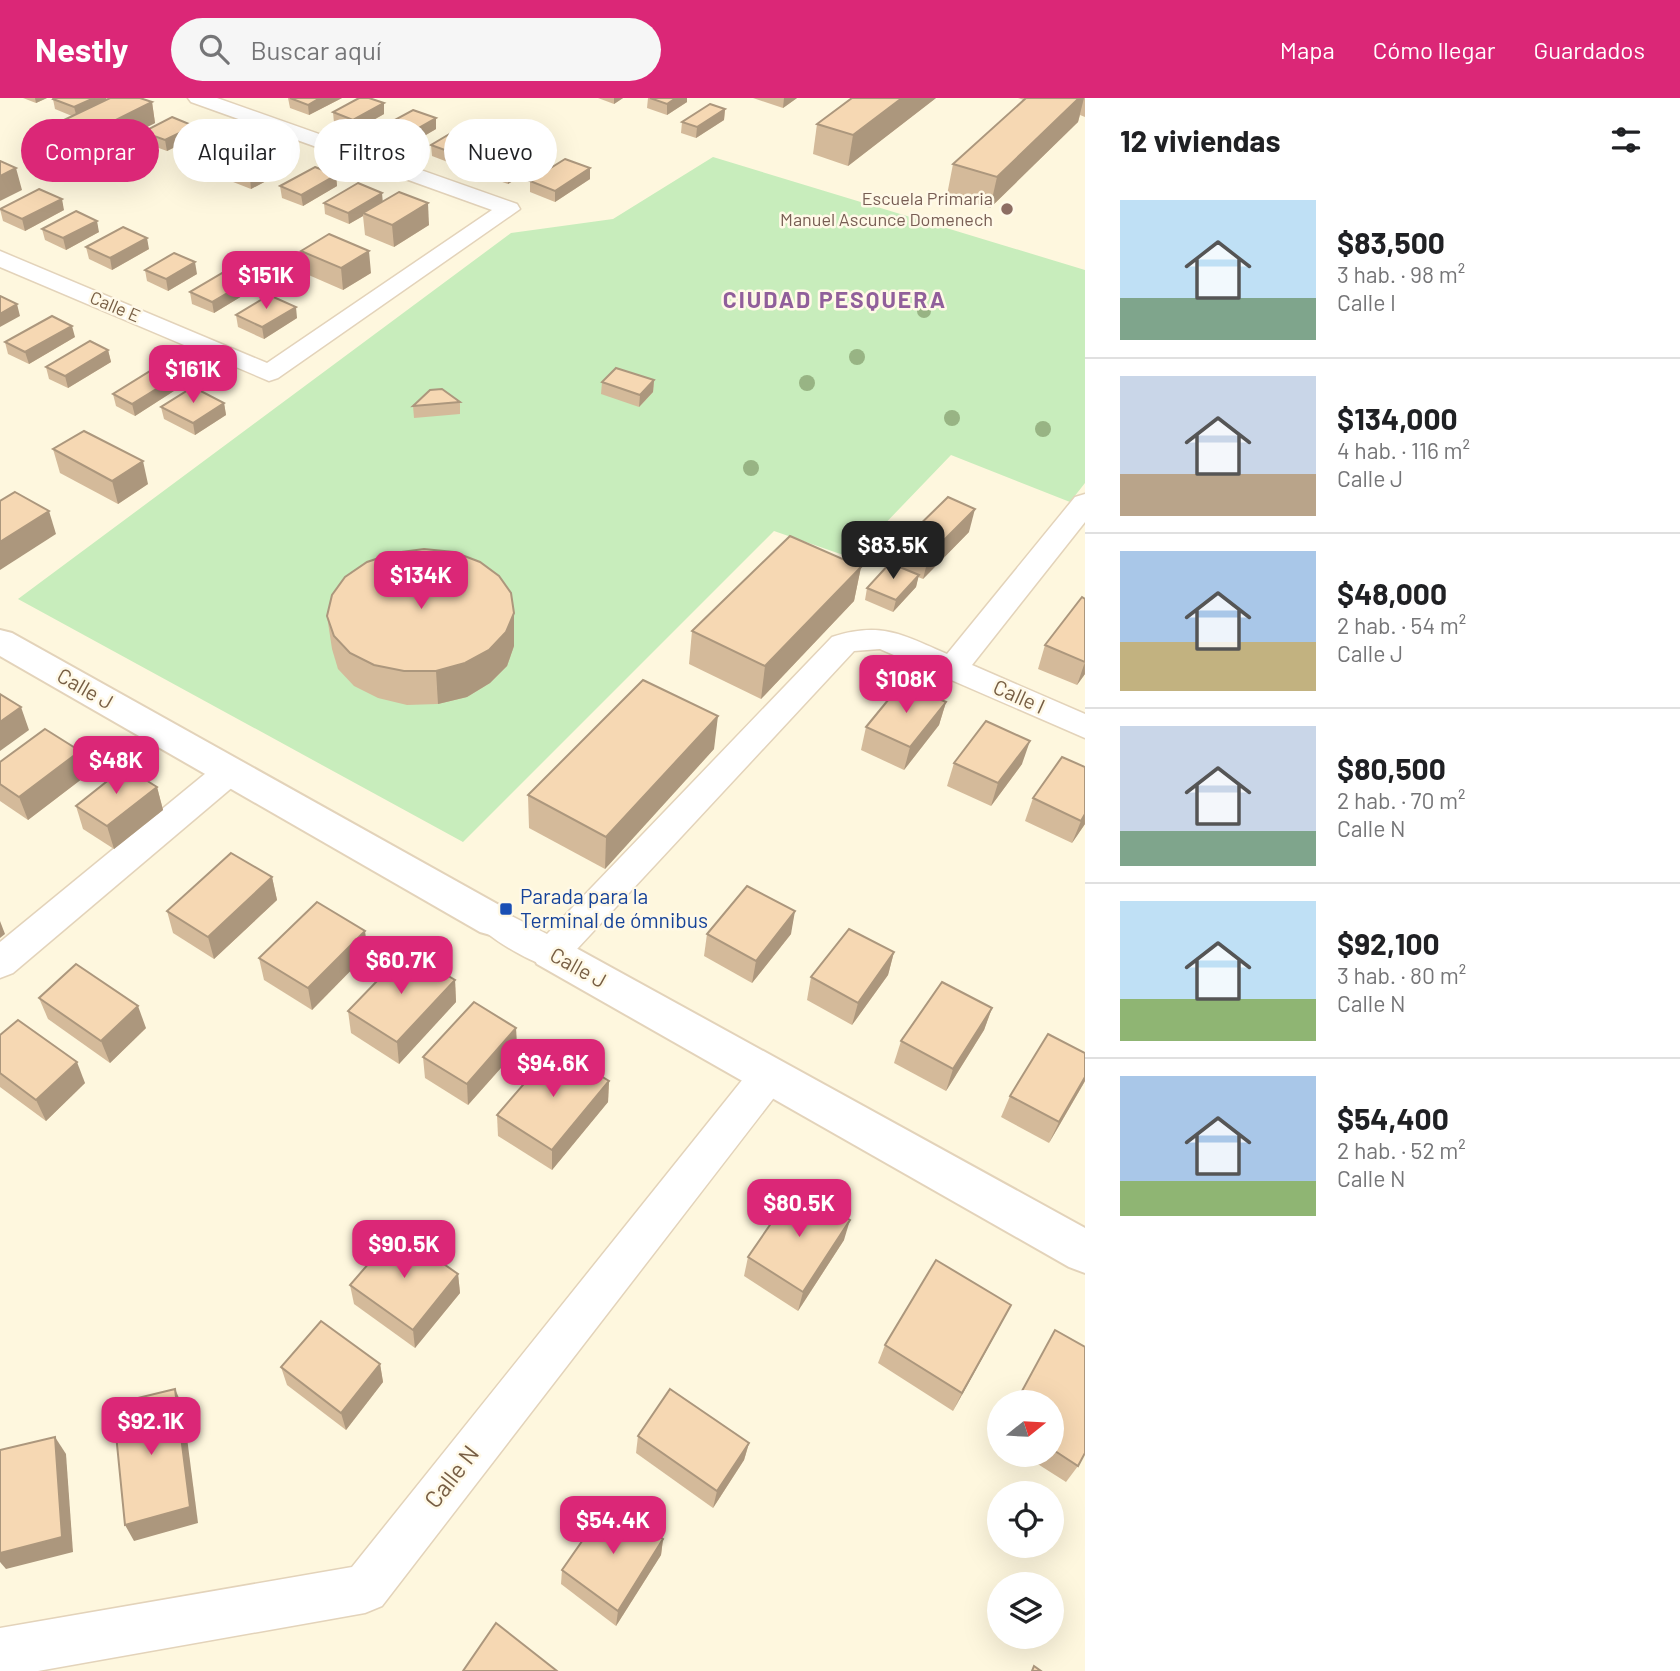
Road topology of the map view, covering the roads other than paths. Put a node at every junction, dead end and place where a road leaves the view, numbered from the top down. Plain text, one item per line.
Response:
1 (198, 98) edge
2 (0, 258) edge
3 (1085, 503) edge
4 (0, 641) edge
5 (953, 668) junction
6 (1085, 727) edge
7 (229, 772) junction
8 (494, 921) joint
9 (551, 953) junction
10 (0, 963) edge
11 (769, 1075) junction
12 (1085, 1252) edge
13 (0, 1653) edge

1 - 2 street, Calle E
3 - 5 street
4 - 7 street, Calle J
5 - 6 street, Calle I
5 - 9 street, Calle I
7 - 8 street, Calle J
7 - 10 street
8 - 9 street, Calle J
9 - 11 street, Calle J
11 - 12 street, Calle J
11 - 13 street, Calle N

